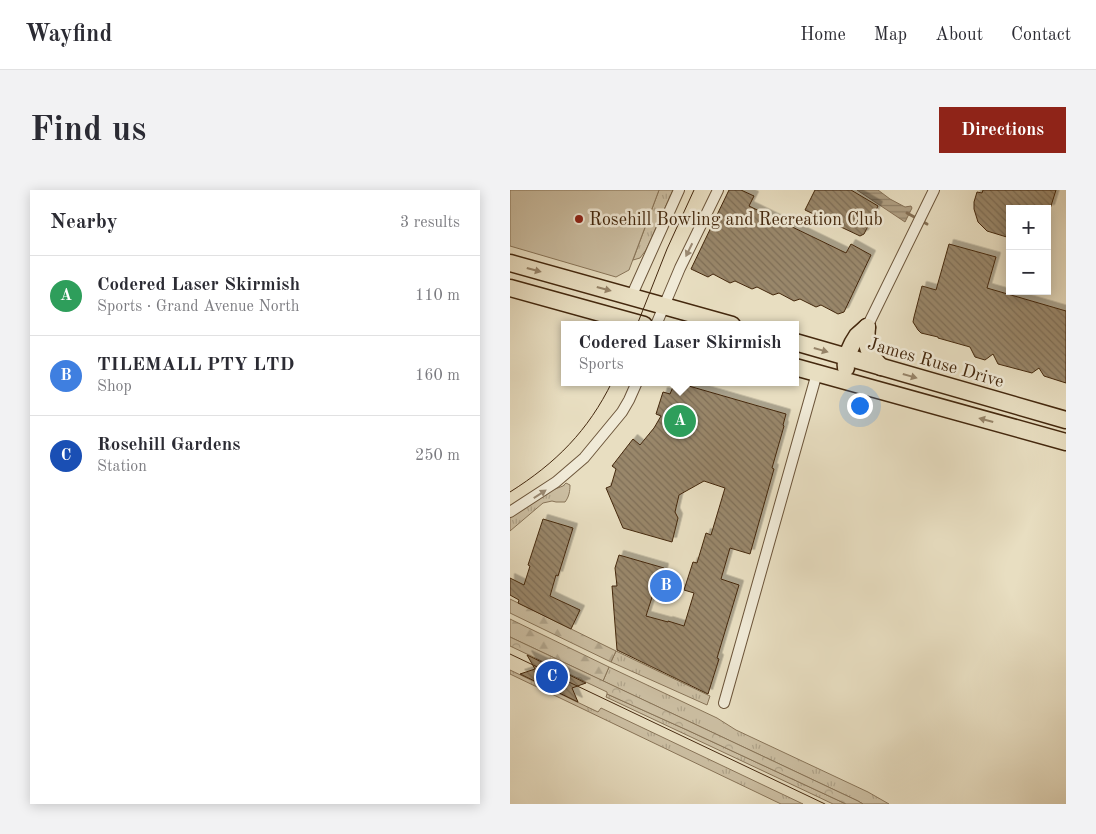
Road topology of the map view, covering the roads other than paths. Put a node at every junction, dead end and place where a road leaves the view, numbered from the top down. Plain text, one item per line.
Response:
1 (679, 190) edge
2 (718, 190) edge
3 (934, 190) edge
4 (510, 263) edge
5 (510, 288) edge
6 (631, 297) junction
7 (664, 306) junction
8 (630, 321) edge
9 (658, 321) edge
10 (718, 321) edge
11 (867, 328) junction
12 (799, 343) edge
13 (847, 357) junction
14 (881, 367) junction
15 (799, 368) edge
16 (817, 373) junction
17 (853, 383) junction
18 (635, 386) edge
19 (1066, 420) edge
20 (1066, 442) edge
21 (510, 512) edge
22 (724, 703) dead end

1 - 6 street
2 -> 7 street
3 - 11 street
4 -> 6 main road
5 - 8 main road
6 - 7 main road
7 - 9 street
7 - 10 main road
11 - 13 main road
11 - 14 main road
12 -> 13 main road, James Ruse Drive
13 - 14 main road, James Ruse Drive
13 - 17 main road
14 -> 19 main road, James Ruse Drive
15 - 16 main road
16 - 17 main road
16 - 22 street
20 -> 17 main road
21 -> 18 street

